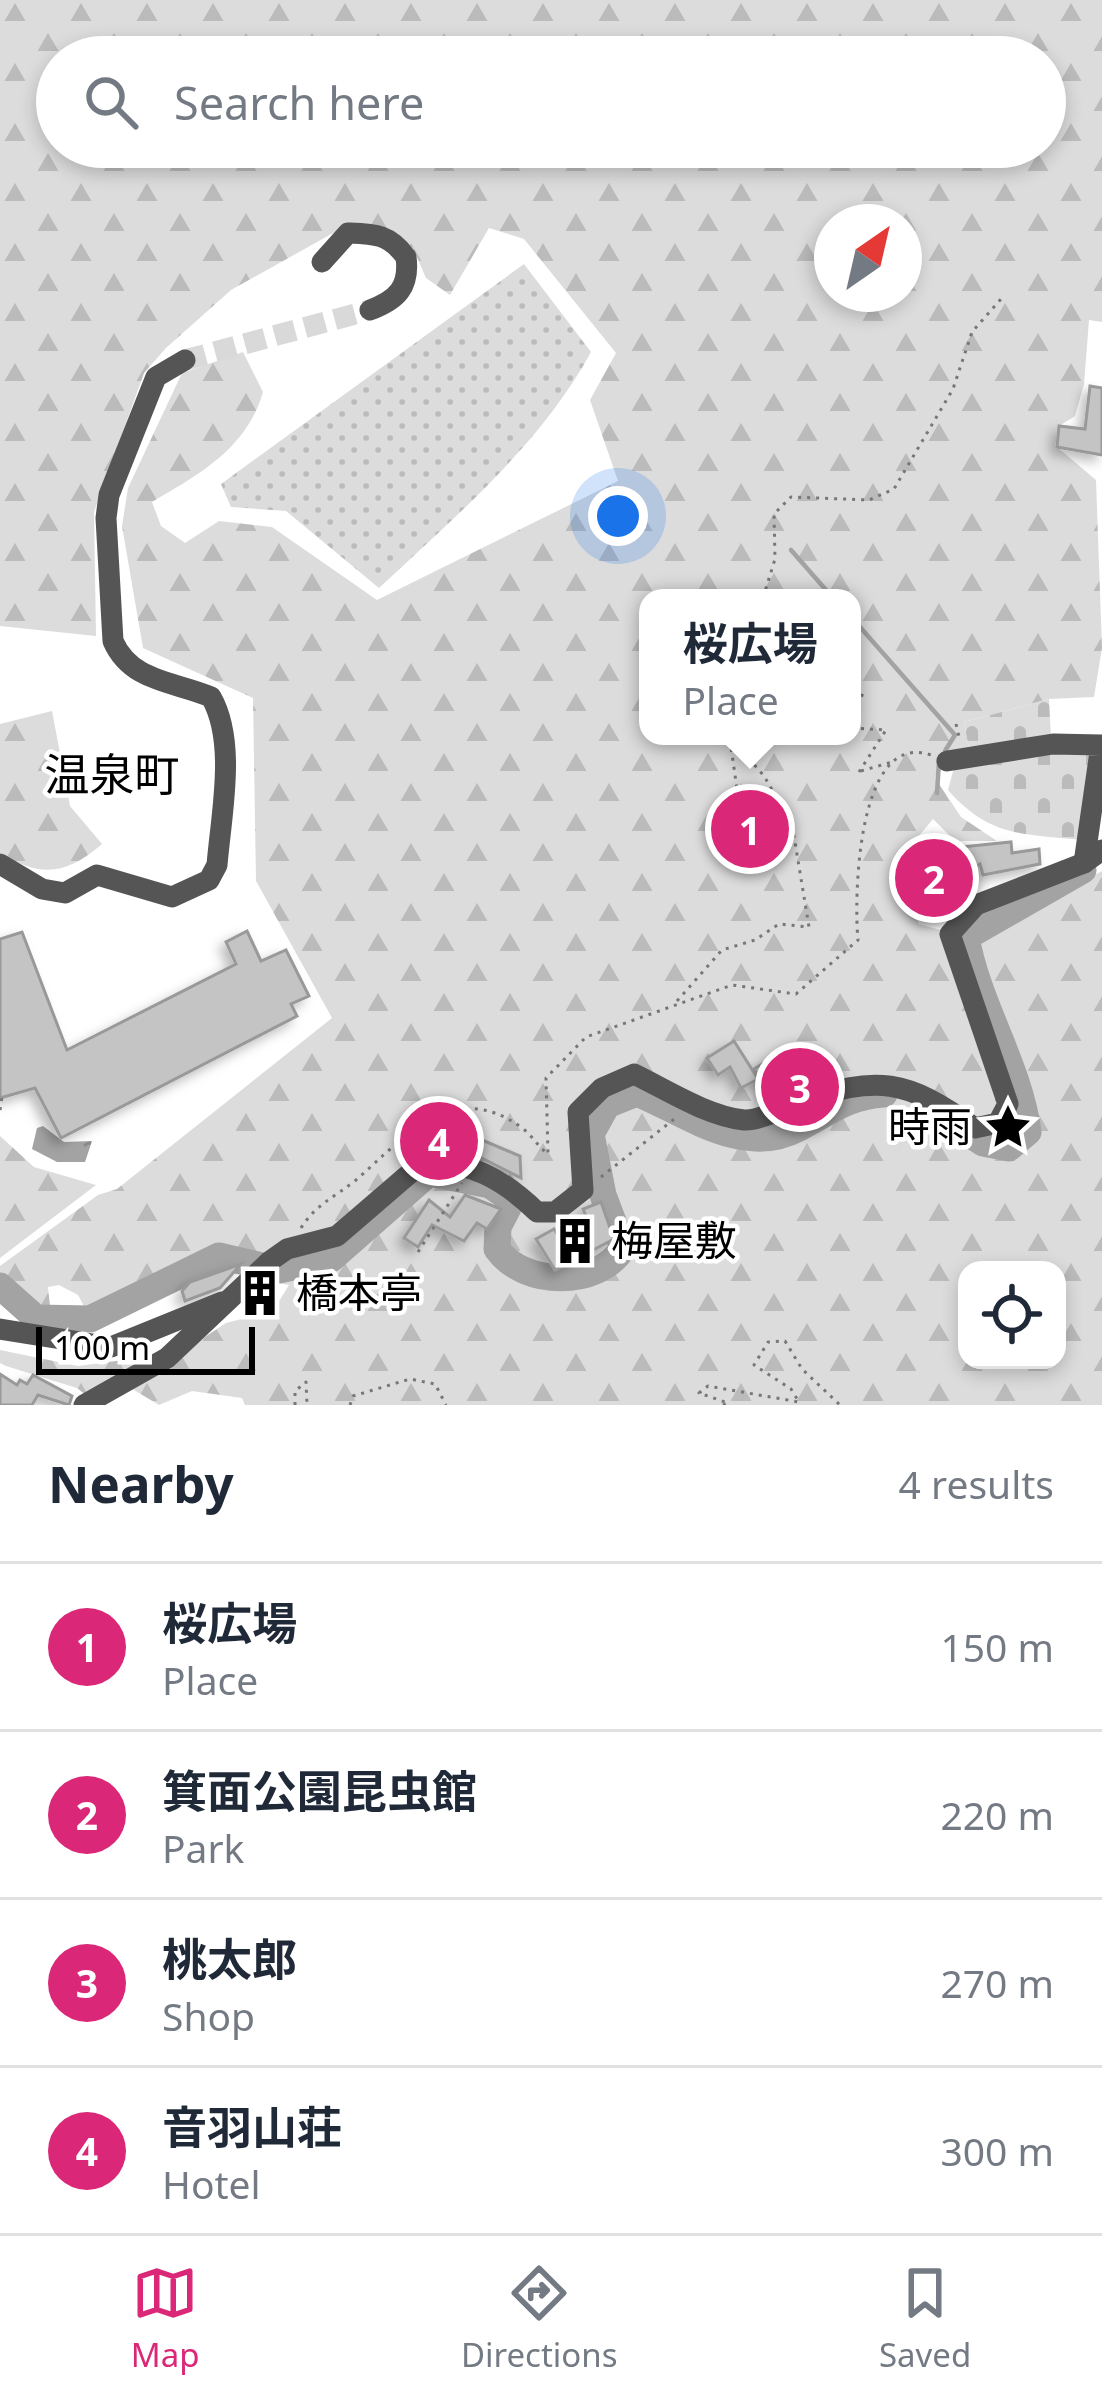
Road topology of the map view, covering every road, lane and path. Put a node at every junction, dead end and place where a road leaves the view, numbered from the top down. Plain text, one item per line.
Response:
1 (322, 262) dead end
2 (1001, 299) dead end
3 (370, 310) tunnel mouth
4 (185, 360) tunnel mouth
5 (767, 589) edge
6 (861, 729) edge
7 (1101, 742) edge
8 (730, 745) edge
9 (736, 745) edge
10 (942, 759) joint
11 (895, 762) junction
12 (748, 832) dead end
13 (1093, 856) edge
14 (0, 864) edge
15 (674, 1005) junction
16 (2, 1097) edge
17 (0, 1110) edge
18 (669, 1123) dead end
19 (607, 1172) dead end
20 (461, 1185) dead end
21 (314, 1207) dead end
22 (418, 1252) dead end
23 (229, 1299) junction
24 (0, 1329) edge
25 (84, 1405) edge
26 (295, 1405) edge
27 (307, 1405) edge
28 (350, 1405) edge
29 (446, 1405) edge
30 (723, 1405) edge
31 (840, 1405) edge

1 - 3 street
2 - 5 path
4 - 14 street
6 - 11 path
7 - 10 street
7 - 13 street
8 - 12 path
9 - 15 path
10 - 11 path
11 - 15 path
13 - 23 street
15 - 21 path
16 - 17 path
18 - 19 path
20 - 22 path
23 - 24 street
23 - 25 street
26 - 27 path
28 - 29 path
30 - 31 path

